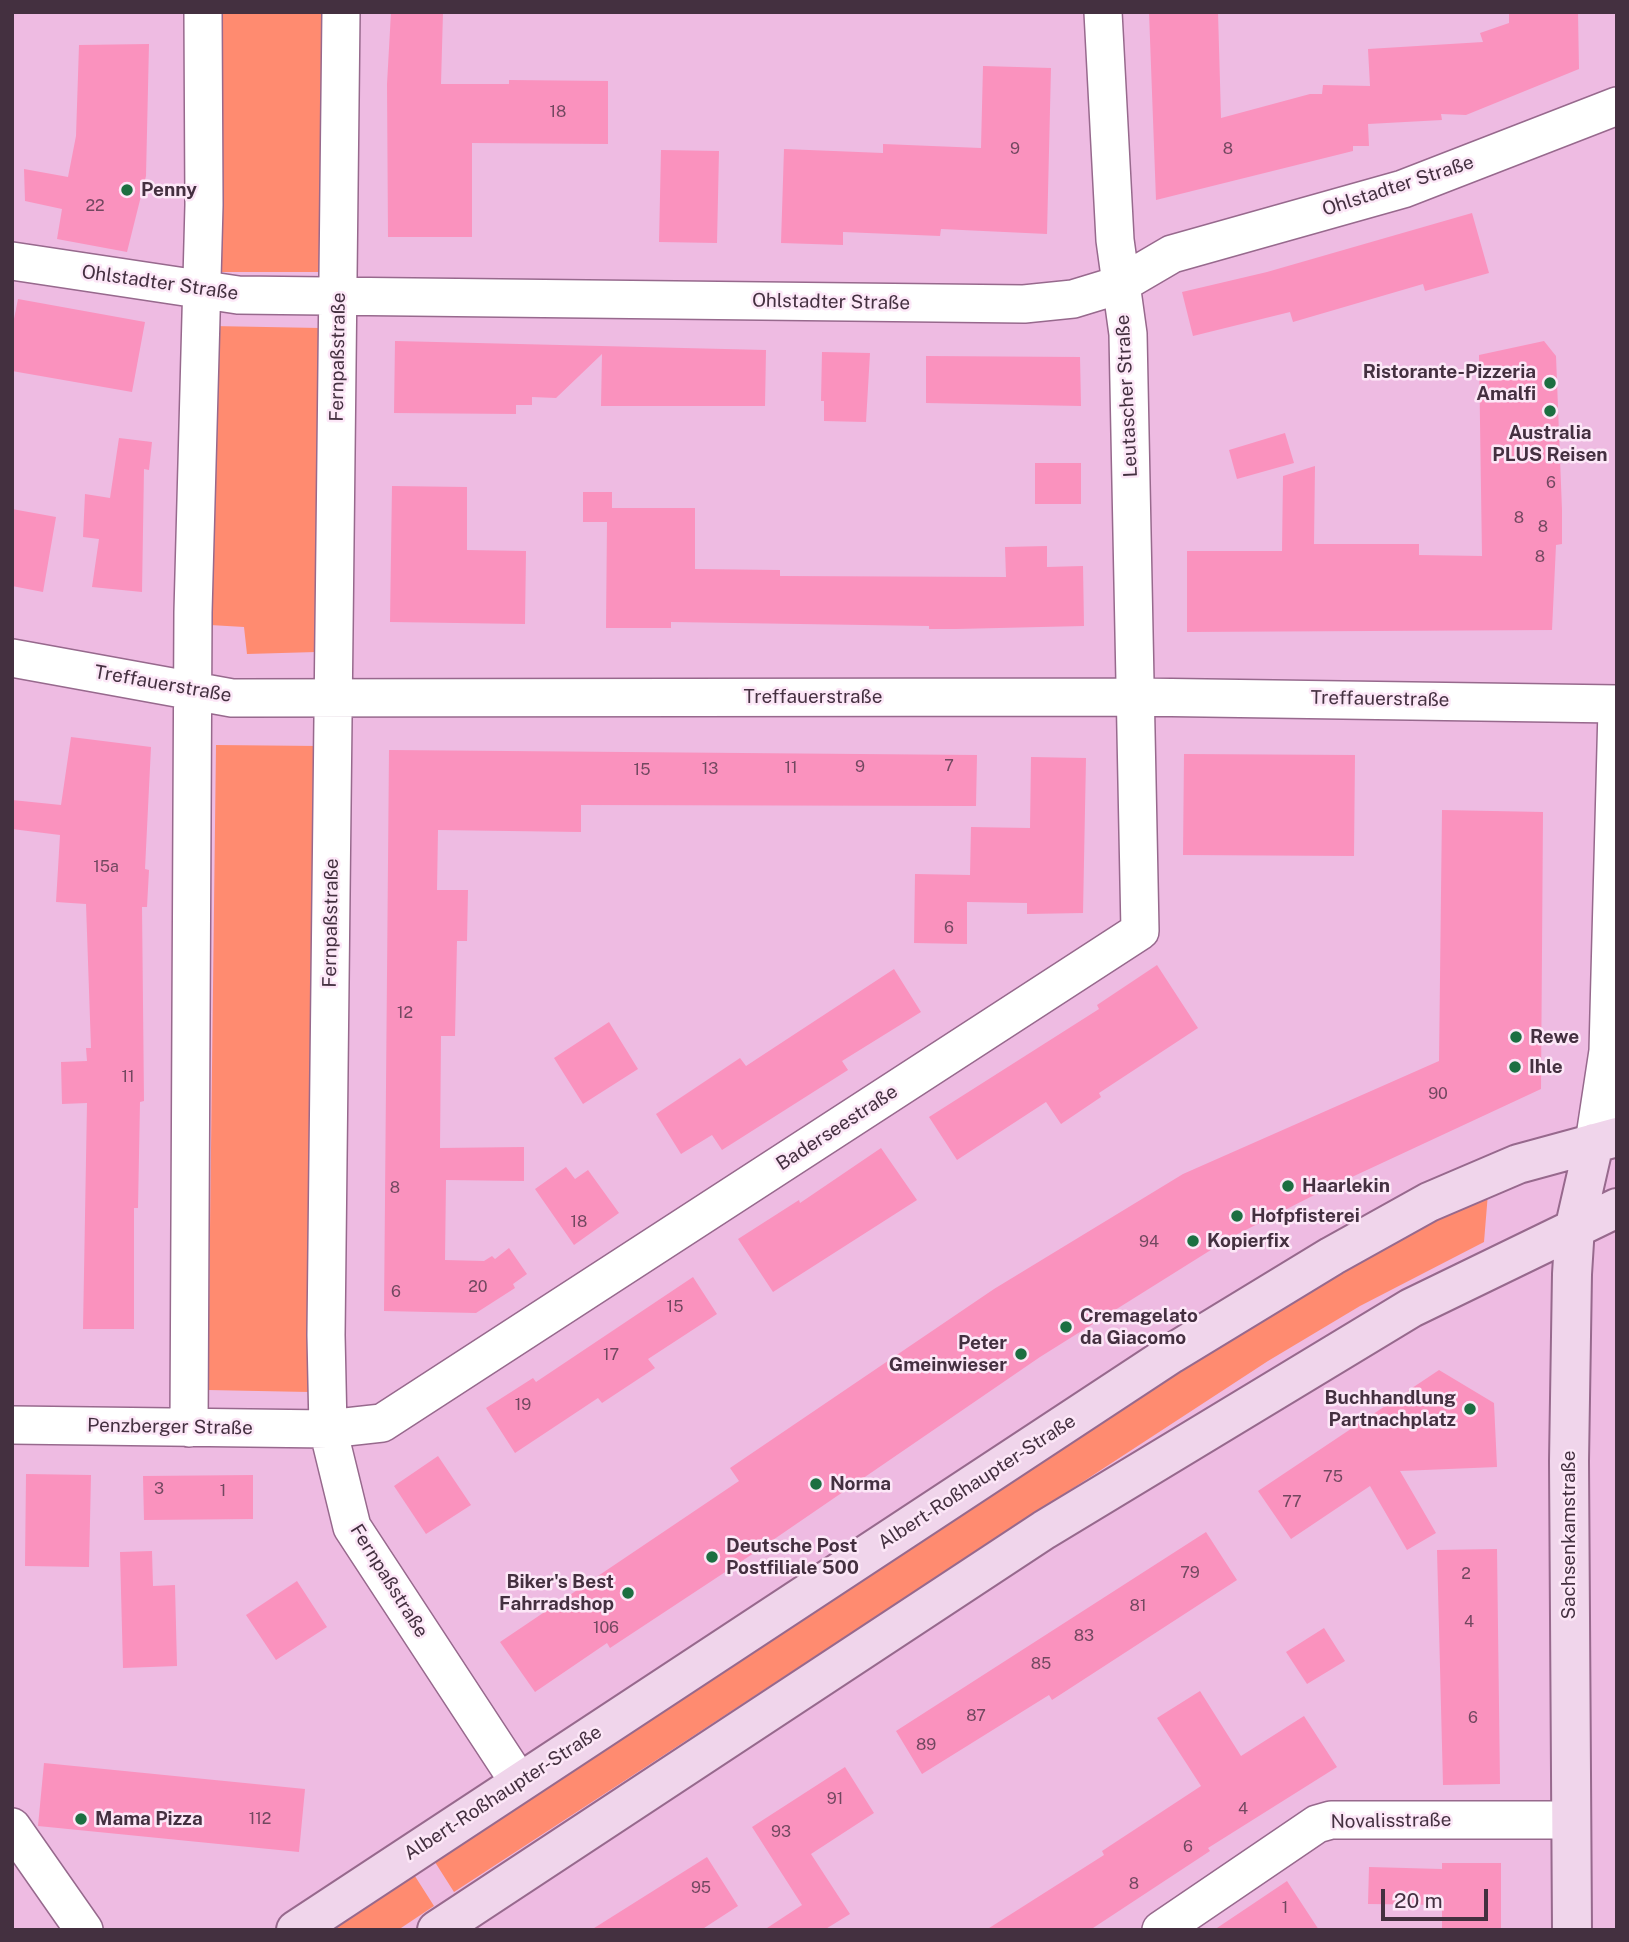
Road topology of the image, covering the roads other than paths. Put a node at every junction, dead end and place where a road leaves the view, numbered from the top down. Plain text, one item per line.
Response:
1 (203, 12) edge
2 (341, 12) edge
3 (1103, 12) edge
4 (1617, 106) edge
5 (12, 261) edge
6 (1119, 285) junction
7 (201, 292) junction
8 (339, 295) junction
9 (12, 658) edge
10 (193, 693) junction
11 (1137, 697) junction
12 (335, 698) junction
13 (1617, 706) edge
14 (1605, 1140) edge
15 (1617, 1208) edge
16 (1575, 1227) junction
17 (12, 1425) edge
18 (189, 1428) junction
19 (328, 1429) junction
20 (519, 1782) junction
21 (1571, 1820) junction
22 (13, 1828) edge
23 (84, 1930) edge
24 (296, 1930) edge
25 (437, 1930) edge
26 (1161, 1930) edge
27 (1572, 1930) edge

1 - 7 street
2 - 8 street, Fernpaßstraße
3 - 6 street, Leutascher Straße
4 - 6 street, Ohlstadter Straße
5 - 7 street, Ohlstadter Straße
6 - 8 street, Ohlstadter Straße
6 - 11 street, Leutascher Straße
7 - 8 street, Ohlstadter Straße
7 - 10 street
8 - 12 street, Fernpaßstraße
9 - 10 street, Treffauerstraße
10 - 12 street, Treffauerstraße
10 - 18 street
11 - 12 street, Treffauerstraße
11 - 13 street, Treffauerstraße
11 - 19 street, Baderseestraße
12 - 19 street, Fernpaßstraße
13 - 14 street
14 - 16 main road, Sachsenkamstraße
14 - 20 main road, Albert-Roßhaupter-Straße
15 - 16 main road
16 - 21 main road, Sachsenkamstraße
16 - 25 main road
17 - 18 street, Penzberger Straße
18 - 19 street, Penzberger Straße
19 - 20 street, Fernpaßstraße
20 - 24 main road, Albert-Roßhaupter-Straße
21 - 26 street, Novalisstraße
21 - 27 main road, Sachsenkamstraße
22 - 23 street

